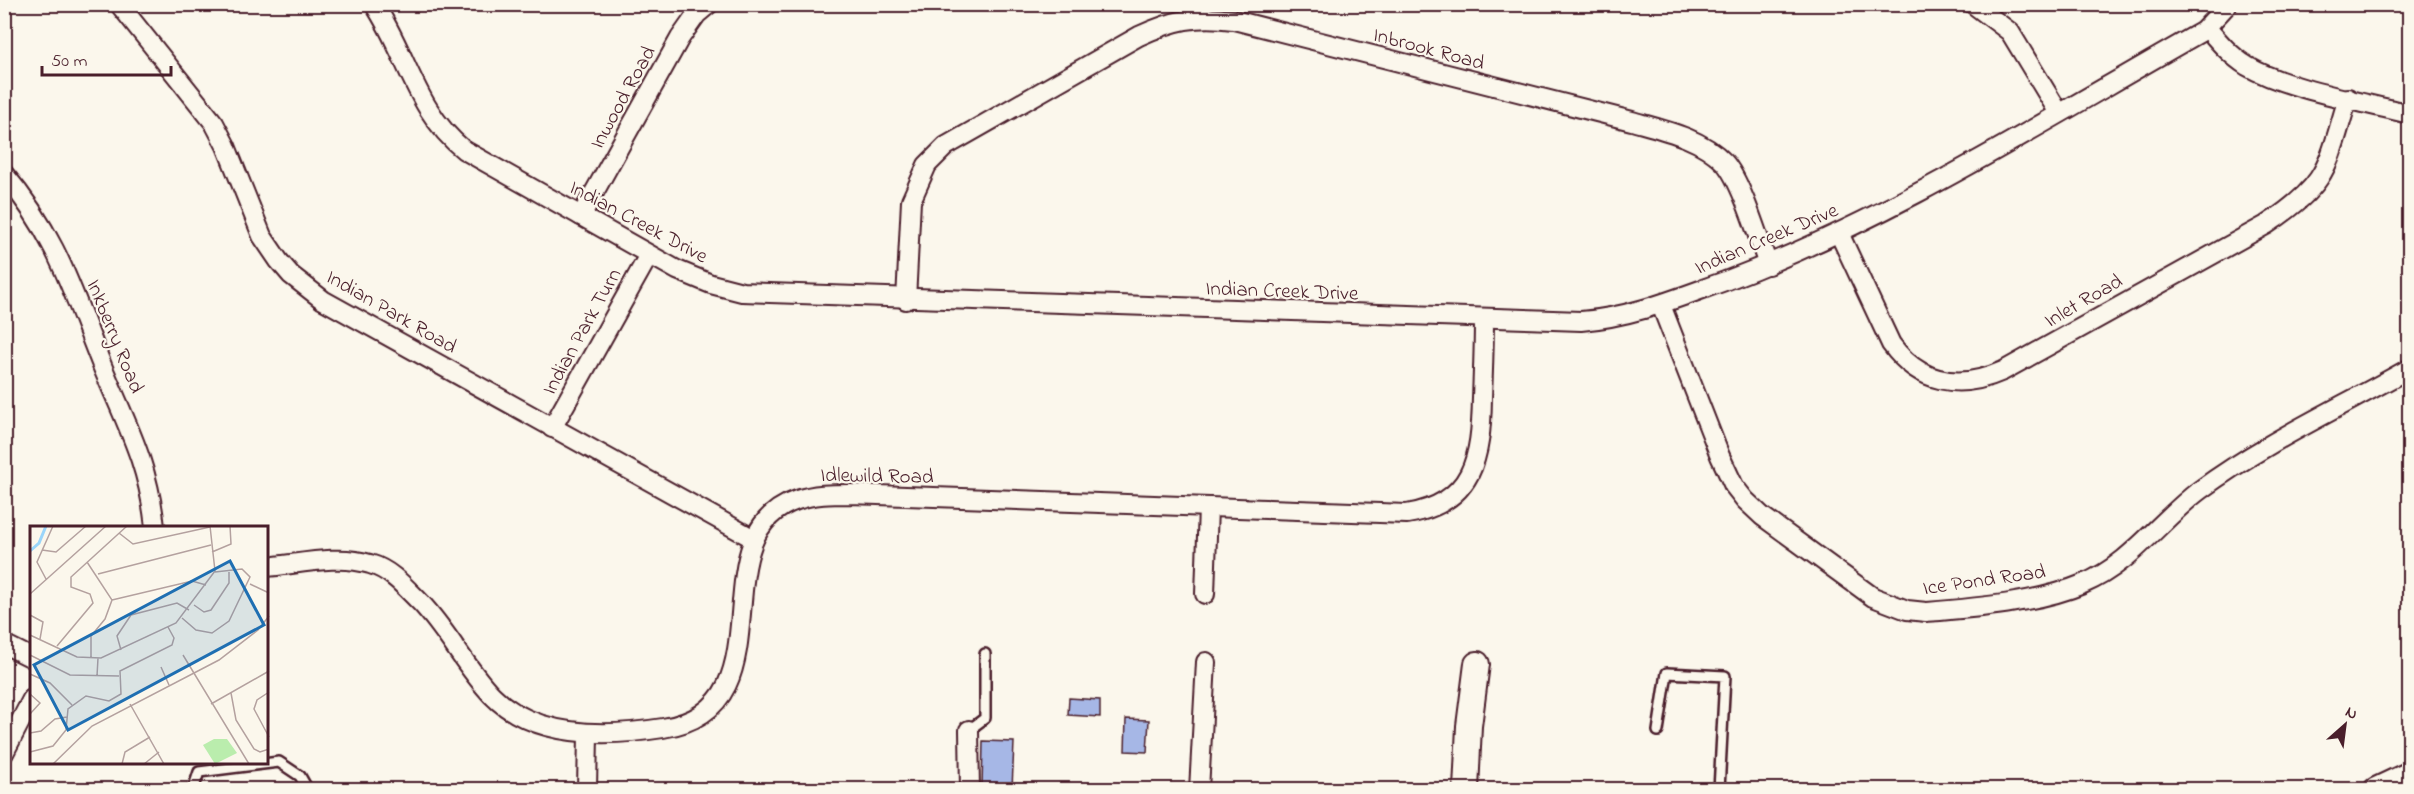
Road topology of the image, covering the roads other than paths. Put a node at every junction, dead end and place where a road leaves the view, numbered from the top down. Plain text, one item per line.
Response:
1 (119, 4) edge
2 (374, 4) edge
3 (709, 4) edge
4 (1973, 4) edge
5 (2228, 4) edge
6 (2207, 28) junction
7 (2348, 98) junction
8 (2059, 113) junction
9 (2409, 114) edge
10 (4, 174) edge
11 (581, 216) junction
12 (1839, 233) junction
13 (649, 255) junction
14 (1768, 265) junction
15 (906, 300) junction
16 (1661, 304) junction
17 (1484, 320) junction
18 (2409, 368) edge
19 (552, 428) junction
20 (1208, 507) junction
21 (154, 526) edge
22 (754, 538) junction
23 (268, 567) edge
24 (1205, 594) dead end
25 (4, 644) edge
26 (985, 654) dead end
27 (30, 657) edge
28 (1206, 662) dead end
29 (1478, 664) dead end
30 (30, 703) edge
31 (969, 730) joint
32 (1658, 731) dead end
33 (588, 733) junction
34 (4, 753) edge
35 (268, 763) edge
36 (263, 764) edge
37 (2409, 774) edge
38 (192, 789) edge
39 (308, 789) edge
40 (587, 789) edge
41 (970, 789) edge
42 (1199, 789) edge
43 (1466, 789) edge
44 (1719, 789) edge
45 (2376, 789) edge

1 - 19 street, Indian Park Road
2 - 11 street, Indian Creek Drive
3 - 11 street, Inwood Road
4 - 8 street
5 - 6 street, Indian Creek Drive
6 - 7 street
6 - 8 street, Indian Creek Drive
7 - 9 street
7 - 12 street, Inlet Road
8 - 12 street, Indian Creek Drive
10 - 21 street, Inkberry Road
11 - 13 street, Indian Creek Drive
12 - 14 street, Indian Creek Drive
13 - 15 street, Indian Creek Drive
13 - 19 street, Indian Park Turn
14 - 15 street, Inbrook Road
14 - 16 street, Indian Creek Drive
15 - 17 street, Indian Creek Drive
16 - 17 street, Indian Creek Drive
16 - 18 street, Ice Pond Road
17 - 20 street, Idlewild Road
19 - 22 street, Indian Park Road
20 - 22 street, Idlewild Road
20 - 24 street
22 - 33 street, Idlewild Road
23 - 33 street, Idlewild Road
25 - 27 street
26 - 31 lane
28 - 42 street
29 - 43 street
30 - 34 street
31 - 41 street
32 - 44 lane
33 - 40 street
35 - 39 lane
36 - 38 lane
37 - 45 street

